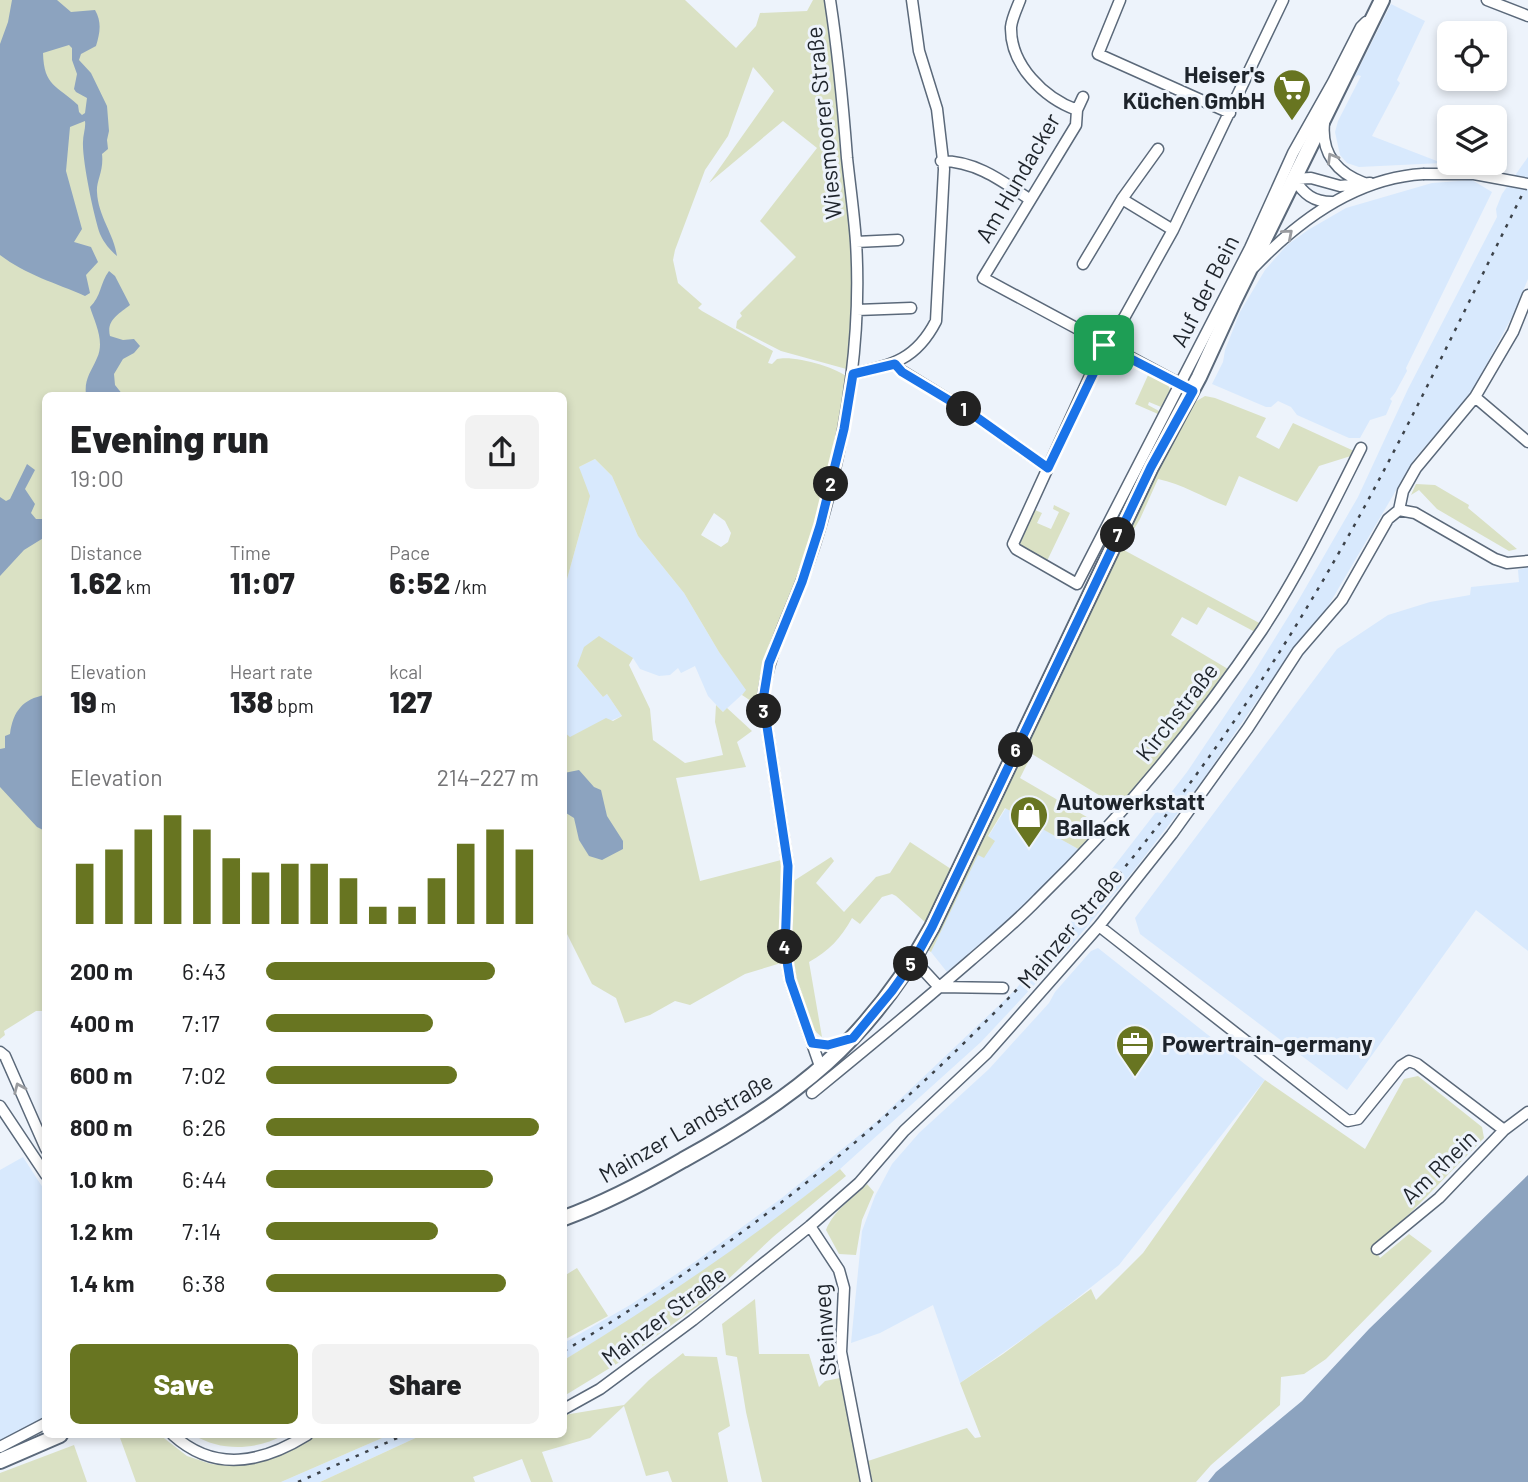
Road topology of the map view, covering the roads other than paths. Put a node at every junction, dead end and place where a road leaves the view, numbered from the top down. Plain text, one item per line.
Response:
1 (830, 0) edge
2 (912, 0) edge
3 (1020, 0) edge
4 (1120, 0) edge
5 (1283, 0) edge
6 (1382, 0) edge
7 (1488, 0) edge
8 (1528, 16) edge
9 (1372, 23) junction
10 (1083, 97) dead end
11 (1077, 110) junction
12 (1230, 113) junction
13 (1325, 118) junction
14 (1158, 149) dead end
15 (942, 161) junction
16 (1294, 179) junction
17 (1369, 183) junction
18 (1528, 184) edge
19 (1029, 199) junction
20 (1122, 199) junction
21 (1336, 201) junction
22 (1173, 230) junction
23 (898, 240) dead end
24 (856, 242) junction
25 (1083, 264) dead end
26 (1247, 275) junction
27 (1528, 295) edge
28 (912, 308) dead end
29 (857, 310) junction
30 (1104, 345) junction
31 (895, 364) junction
32 (853, 374) junction
33 (1179, 383) junction
34 (1193, 391) junction
35 (1475, 397) junction
36 (1528, 442) edge
37 (1361, 448) dead end
38 (1048, 468) junction
39 (1399, 510) junction
40 (1528, 561) edge
41 (1099, 926) junction
42 (914, 960) junction
43 (939, 987) junction
44 (1003, 988) dead end
45 (853, 1038) junction
46 (812, 1043) junction
47 (0, 1052) edge
48 (821, 1069) junction
49 (812, 1093) dead end
50 (0, 1106) edge
51 (1528, 1112) edge
52 (1504, 1130) junction
53 (42, 1140) edge
54 (42, 1169) edge
55 (567, 1217) edge
56 (810, 1226) junction
57 (1377, 1250) dead end
58 (567, 1407) edge
59 (42, 1425) edge
60 (53, 1438) edge
61 (177, 1438) edge
62 (301, 1438) edge
63 (0, 1447) edge
64 (0, 1461) edge
65 (866, 1482) edge

1 - 24 street, Wiesmoorer Straße
2 - 15 street
3 - 11 street
4 - 12 street
5 - 12 street
6 - 9 main road, Mainzer Landstraße
7 - 8 street
9 - 13 main road, Mainzer Landstraße
9 - 33 street, Auf der Bein
10 - 11 street, Am Hundacker
11 - 19 street, Am Hundacker
12 - 22 street
13 - 16 main road, Mainzer Landstraße
17 -> 13 street
14 - 20 street
15 - 19 street
15 - 31 street
16 - 17 street
16 - 21 street
16 - 26 main road, Mainzer Landstraße
17 - 18 street, bridge
17 - 21 street
19 - 30 street, Am Hundacker
20 - 22 street
20 - 25 street
26 -> 21 street
22 - 30 street
23 - 24 street, Wiesmoorer Straße
24 - 29 street, Wiesmoorer Straße
26 - 34 main road, Mainzer Landstraße
27 - 35 street, Mainzer Straße
28 - 29 street
29 - 32 street, Wiesmoorer Straße
30 - 33 street
30 - 38 street
31 - 32 street
31 - 38 street
32 - 46 street, Wiesmoorer Straße
33 - 34 street
33 - 38 street, Auf der Bein
34 - 42 main road, Mainzer Landstraße
35 - 36 street
35 - 39 street, Mainzer Straße
37 - 43 street, Kirchstraße
39 - 40 street
39 - 41 street, Mainzer Straße
41 - 52 street
41 - 56 street, Mainzer Straße
42 - 43 street
42 - 45 main road, Mainzer Landstraße
43 - 44 street
43 - 49 street, Kirchstraße
45 - 46 street
45 - 48 main road, Mainzer Landstraße
46 - 48 street, Wiesmoorer Straße
53 -> 47 street
48 - 55 main road, Mainzer Landstraße
50 - 54 street
51 - 52 street, Am Rhein
52 - 57 street, Am Rhein
56 - 58 street, Mainzer Straße
56 - 65 street, Steinweg
59 - 63 street
60 - 64 main road
61 - 62 street

